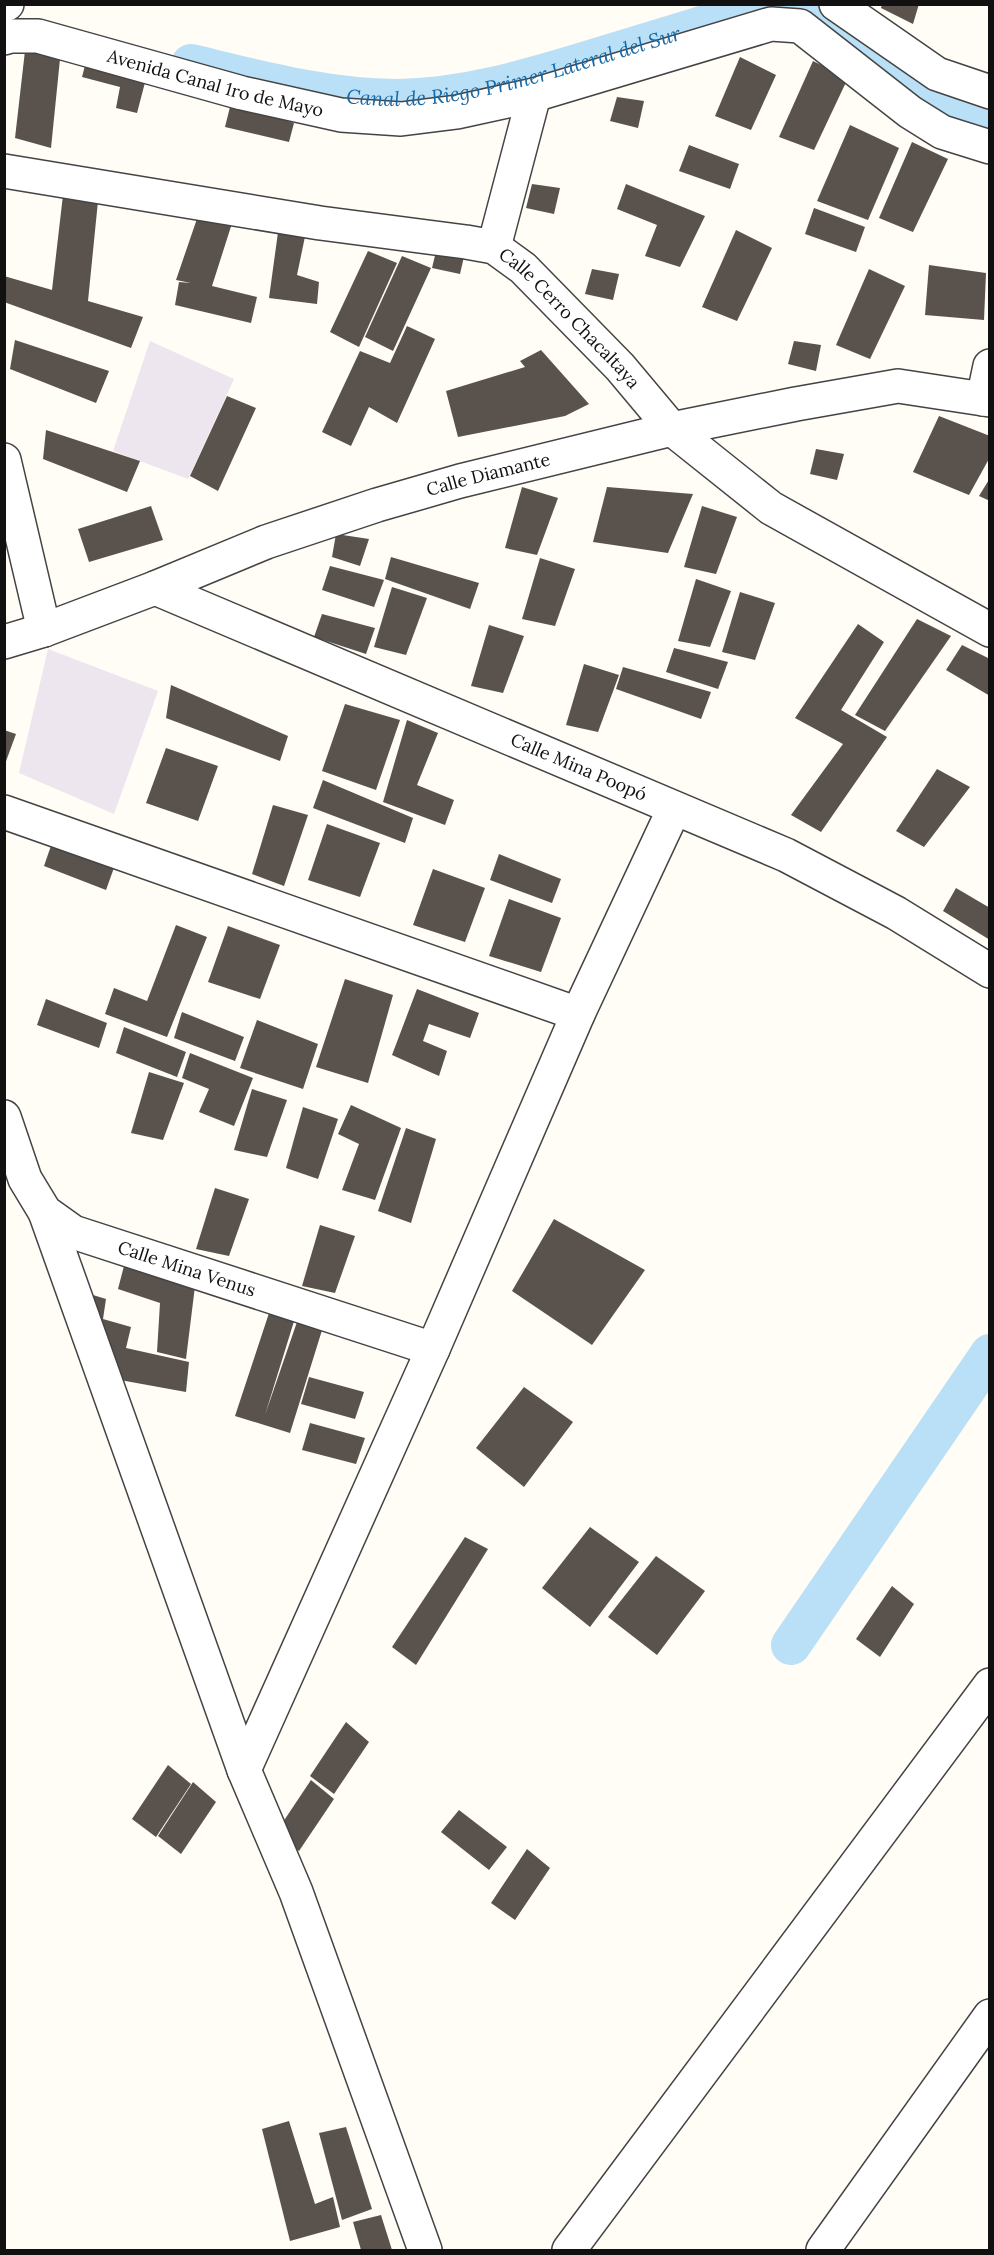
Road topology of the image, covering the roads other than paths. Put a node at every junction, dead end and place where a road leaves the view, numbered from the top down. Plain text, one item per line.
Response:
1 (836, 4) edge
2 (4, 38) edge
3 (990, 92) edge
4 (534, 95) junction
5 (990, 147) edge
6 (4, 171) edge
7 (494, 247) junction
8 (990, 366) edge
9 (986, 400) edge
10 (672, 429) junction
11 (4, 460) edge
12 (155, 588) junction
13 (44, 630) junction
14 (990, 630) edge
15 (4, 642) edge
16 (674, 809) junction
17 (4, 812) edge
18 (990, 971) edge
19 (578, 1014) junction
20 (4, 1117) edge
21 (45, 1212) junction
22 (433, 1349) junction
23 (990, 1685) edge
24 (244, 1770) junction
25 (990, 2016) edge
26 (425, 2250) edge
27 (569, 2250) edge
28 (823, 2250) edge

1 - 3 street
2 - 4 street, Avenida Canal 1ro de Mayo
4 - 5 street, Avenida Canal 1ro de Mayo
4 - 7 street
6 - 7 street, Calle Cerro Chacaltaya
7 - 10 street, Calle Cerro Chacaltaya
8 - 9 street
9 - 10 street, Calle Diamante
10 - 12 street, Calle Diamante
10 - 14 street, Calle Cerro Chacaltaya
11 - 13 street
12 - 13 street, Calle Diamante
12 - 16 street, Calle Mina Poopó
13 - 15 street, Calle Diamante
16 - 18 street, Calle Mina Poopó
16 - 19 street
17 - 19 street
19 - 22 street
20 - 21 street, Calle Mina Venus
21 - 22 street, Calle Mina Venus
21 - 24 street
22 - 24 street
23 - 27 street
24 - 26 street
25 - 28 street

